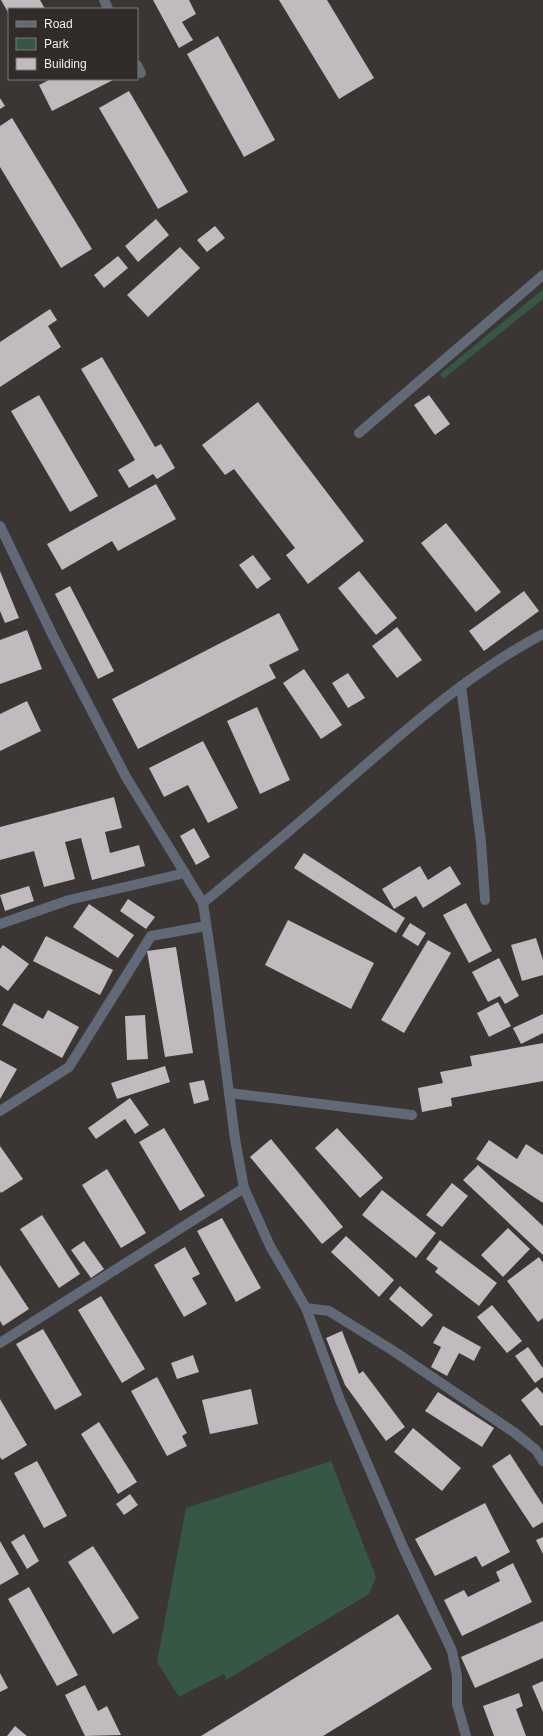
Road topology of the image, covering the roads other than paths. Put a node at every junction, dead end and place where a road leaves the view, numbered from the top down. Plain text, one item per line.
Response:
1 (543, 275) edge
2 (359, 433) dead end
3 (0, 526) edge
4 (543, 634) edge
5 (461, 686) junction
6 (185, 873) junction
7 (485, 900) dead end
8 (203, 902) junction
9 (0, 924) edge
10 (206, 926) junction
11 (229, 1093) junction
12 (0, 1111) edge
13 (412, 1116) dead end
14 (244, 1188) junction
15 (306, 1308) junction
16 (0, 1343) edge
17 (543, 1461) edge
18 (466, 1736) edge

1 - 2 street
3 - 6 street
4 - 5 street
5 - 7 street
5 - 8 street
6 - 8 street
6 - 9 street
8 - 10 street
10 - 11 street
10 - 12 street
11 - 13 street
11 - 14 street
14 - 15 street
14 - 16 street
15 - 17 street
15 - 18 street

